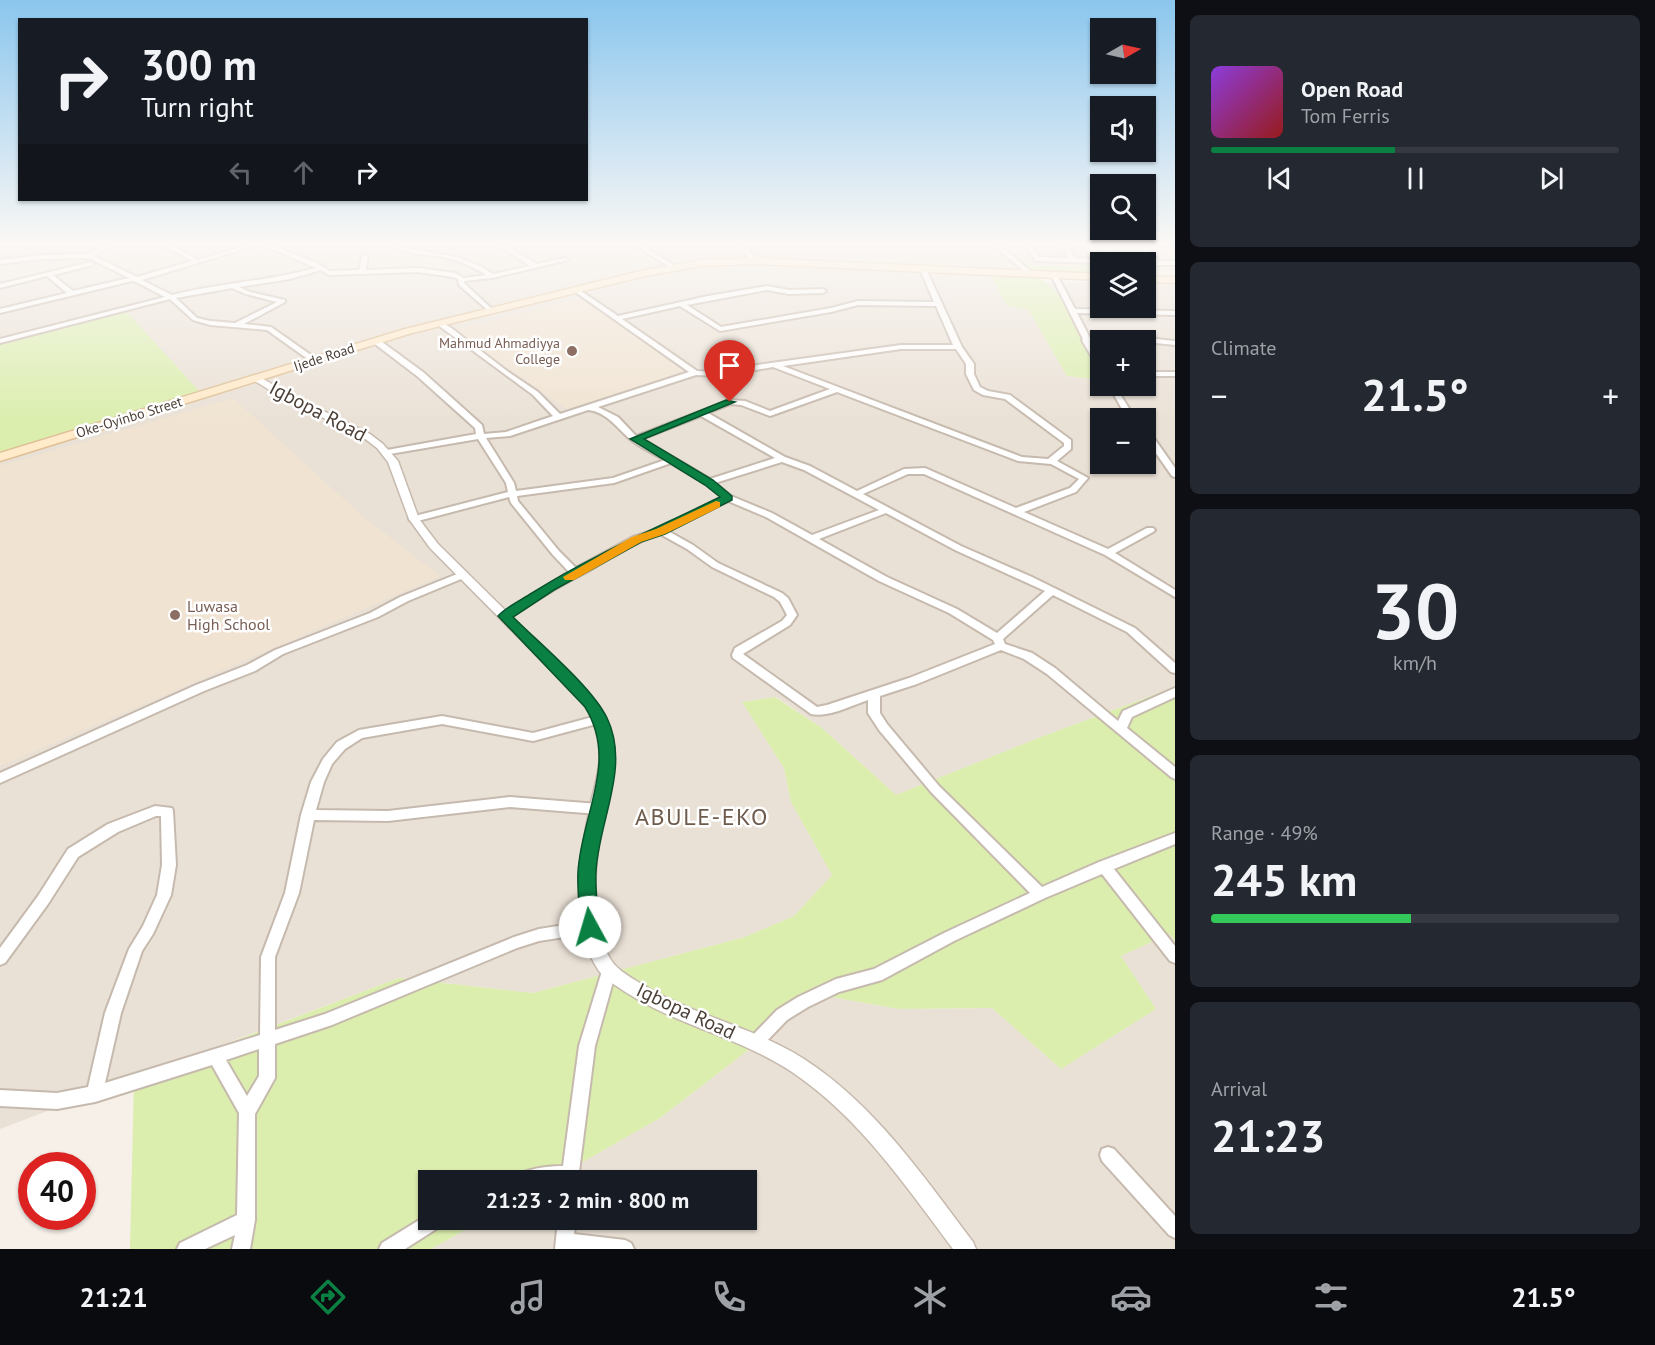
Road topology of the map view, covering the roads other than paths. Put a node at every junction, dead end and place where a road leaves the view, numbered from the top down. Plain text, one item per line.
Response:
1 (28, 304) edge
2 (143, 304) edge
3 (180, 304) edge
4 (276, 304) edge
5 (484, 304) edge
6 (518, 304) edge
7 (597, 304) edge
8 (680, 304) edge
9 (681, 304) edge
10 (853, 304) edge
11 (939, 304) edge
12 (1069, 304) edge
13 (0, 311) edge
14 (491, 311) junction
15 (1072, 311) junction
16 (1175, 313) edge
17 (617, 318) junction
18 (236, 324) junction
19 (440, 324) junction
20 (375, 340) junction
21 (1086, 340) junction
22 (0, 341) edge
23 (1175, 343) edge
24 (958, 347) junction
25 (1090, 347) edge
26 (312, 360) junction
27 (774, 365) junction
28 (695, 373) junction
29 (1156, 374) edge
30 (1175, 374) edge
31 (258, 379) junction
32 (838, 389) junction
33 (593, 407) junction
34 (702, 413) junction
35 (557, 416) junction
36 (480, 435) junction
37 (635, 439) junction
38 (1156, 447) edge
39 (387, 453) junction
40 (0, 457) edge
41 (782, 459) junction
42 (670, 461) junction
43 (1053, 462) junction
44 (1175, 474) edge
45 (709, 482) junction
46 (513, 494) junction
47 (857, 494) junction
48 (728, 498) junction
49 (886, 510) junction
50 (1015, 512) junction
51 (414, 519) junction
52 (1150, 530) dead end
53 (661, 531) junction
54 (811, 540) junction
55 (1108, 553) junction
56 (576, 574) junction
57 (462, 575) junction
58 (1052, 591) junction
59 (1175, 594) edge
60 (505, 616) junction
61 (999, 642) junction
62 (1175, 669) edge
63 (1175, 692) edge
64 (874, 694) junction
65 (600, 719) junction
66 (1120, 730) junction
67 (1175, 774) edge
68 (0, 778) edge
69 (598, 809) junction
70 (307, 815) junction
71 (1175, 838) edge
72 (1104, 866) junction
73 (1040, 894) junction
74 (590, 927) junction
75 (1175, 957) edge
76 (0, 959) edge
77 (609, 971) junction
78 (268, 1040) junction
79 (755, 1043) junction
80 (216, 1057) junction
81 (95, 1094) junction
82 (0, 1098) edge
83 (247, 1112) junction
84 (1108, 1155) dead end
85 (571, 1170) edge
86 (246, 1220) junction
87 (1175, 1229) edge
88 (419, 1230) edge
89 (566, 1230) edge
90 (564, 1246) edge
91 (186, 1249) edge
92 (241, 1249) edge
93 (388, 1249) edge
94 (625, 1249) edge
95 (966, 1249) edge

1 - 13 street
2 - 22 street
3 - 18 street
4 - 18 street
5 - 14 street
6 - 14 main road, Ijede Road
7 - 17 street
8 - 17 street
9 - 10 street
11 - 24 street
12 - 15 street
14 - 19 main road, Ijede Road
15 - 16 street
15 - 21 street
17 - 28 street
18 - 26 street
19 - 20 main road, Ijede Road
19 - 35 street
20 - 26 main road, Ijede Road
20 - 36 street
21 - 23 street
21 - 25 street
24 - 27 street
24 - 43 street
26 - 31 main road, Ijede Road
27 - 28 street
27 - 32 street
28 - 33 street
29 - 30 street
31 - 39 street, Igbopa Road
31 - 40 main road, Oke-Oyinbo Street
32 - 34 street
32 - 43 street
33 - 35 street
33 - 37 street
34 - 37 street
34 - 41 street
35 - 36 street
36 - 39 street
36 - 46 street
37 - 42 street
38 - 44 street
39 - 51 street, Igbopa Road
41 - 45 street
41 - 47 street
42 - 45 street
42 - 46 street
43 - 50 street
45 - 48 street
46 - 51 street
46 - 56 street
47 - 49 street
47 - 50 street
48 - 53 street
48 - 54 street
49 - 54 street
49 - 58 street
50 - 55 street
51 - 57 street, Igbopa Road
52 - 55 street
53 - 56 street
53 - 64 street
54 - 61 street
55 - 59 street
56 - 60 street
57 - 60 street, Igbopa Road
57 - 68 street
58 - 61 street
58 - 62 street
60 - 65 street, Igbopa Road
61 - 64 street
61 - 66 street
63 - 66 street
64 - 73 street
65 - 69 street, Igbopa Road
65 - 70 street
66 - 67 street
69 - 70 street
69 - 74 street, Igbopa Road
70 - 78 street
71 - 72 street
72 - 73 street
72 - 75 street
73 - 79 street
74 - 77 street, Igbopa Road
74 - 78 street
76 - 81 street
77 - 79 street, Igbopa Road
77 - 85 street
78 - 80 street
78 - 83 street
79 - 95 street, Igbopa Road
80 - 81 street
80 - 83 street
81 - 82 street
83 - 86 street
84 - 87 street
86 - 91 street
86 - 92 street
88 - 93 street
89 - 90 street
90 - 94 street

